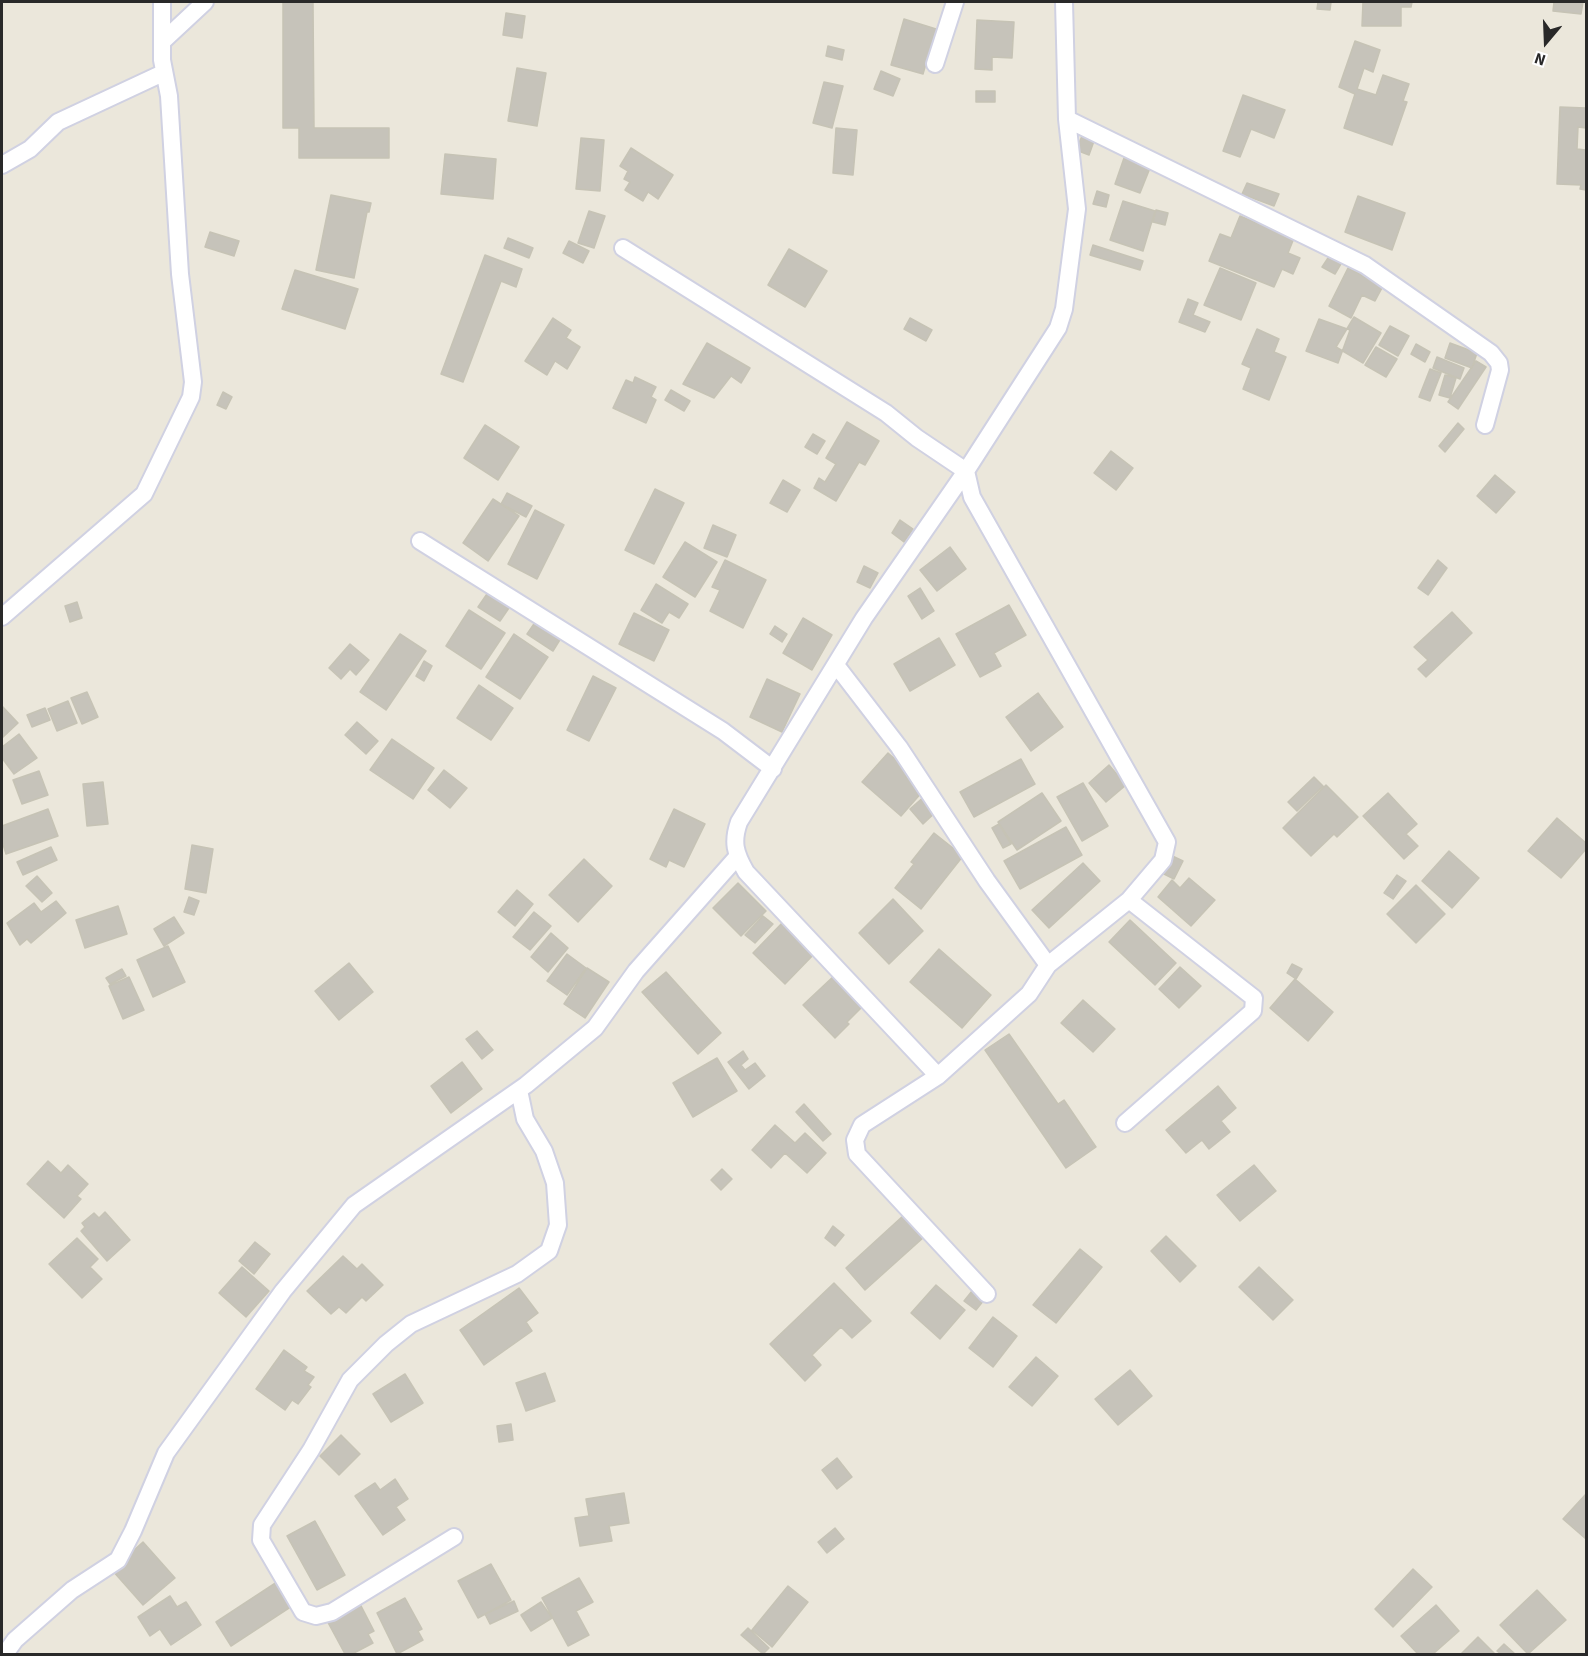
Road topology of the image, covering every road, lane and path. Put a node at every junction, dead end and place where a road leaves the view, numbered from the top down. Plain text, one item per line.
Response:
1 (162, 2) edge
2 (205, 2) edge
3 (955, 2) edge
4 (1064, 2) edge
5 (162, 42) junction
6 (935, 64) dead end
7 (163, 73) junction
8 (1067, 119) junction
9 (2, 165) edge
10 (623, 248) dead end
11 (1485, 425) dead end
12 (966, 471) junction
13 (420, 541) dead end
14 (2, 617) edge
15 (836, 665) junction
16 (773, 769) junction
17 (737, 857) junction
18 (1129, 900) junction
19 (1048, 965) junction
20 (938, 1076) junction
21 (519, 1090) junction
22 (1125, 1123) dead end
23 (987, 1294) dead end
24 (454, 1537) dead end
25 (5, 1654) edge

1 - 5 street
2 - 5 street
3 - 6 street
4 - 8 street
5 - 7 street
7 - 9 street
7 - 14 street
8 - 11 street
8 - 12 street
10 - 12 street
12 - 15 street
12 - 18 street
13 - 16 street
15 - 16 street
15 - 19 street
16 - 17 street
17 - 20 street
17 - 21 street
18 - 19 street
18 - 22 street
19 - 20 street
20 - 23 street
21 - 24 street
21 - 25 street

